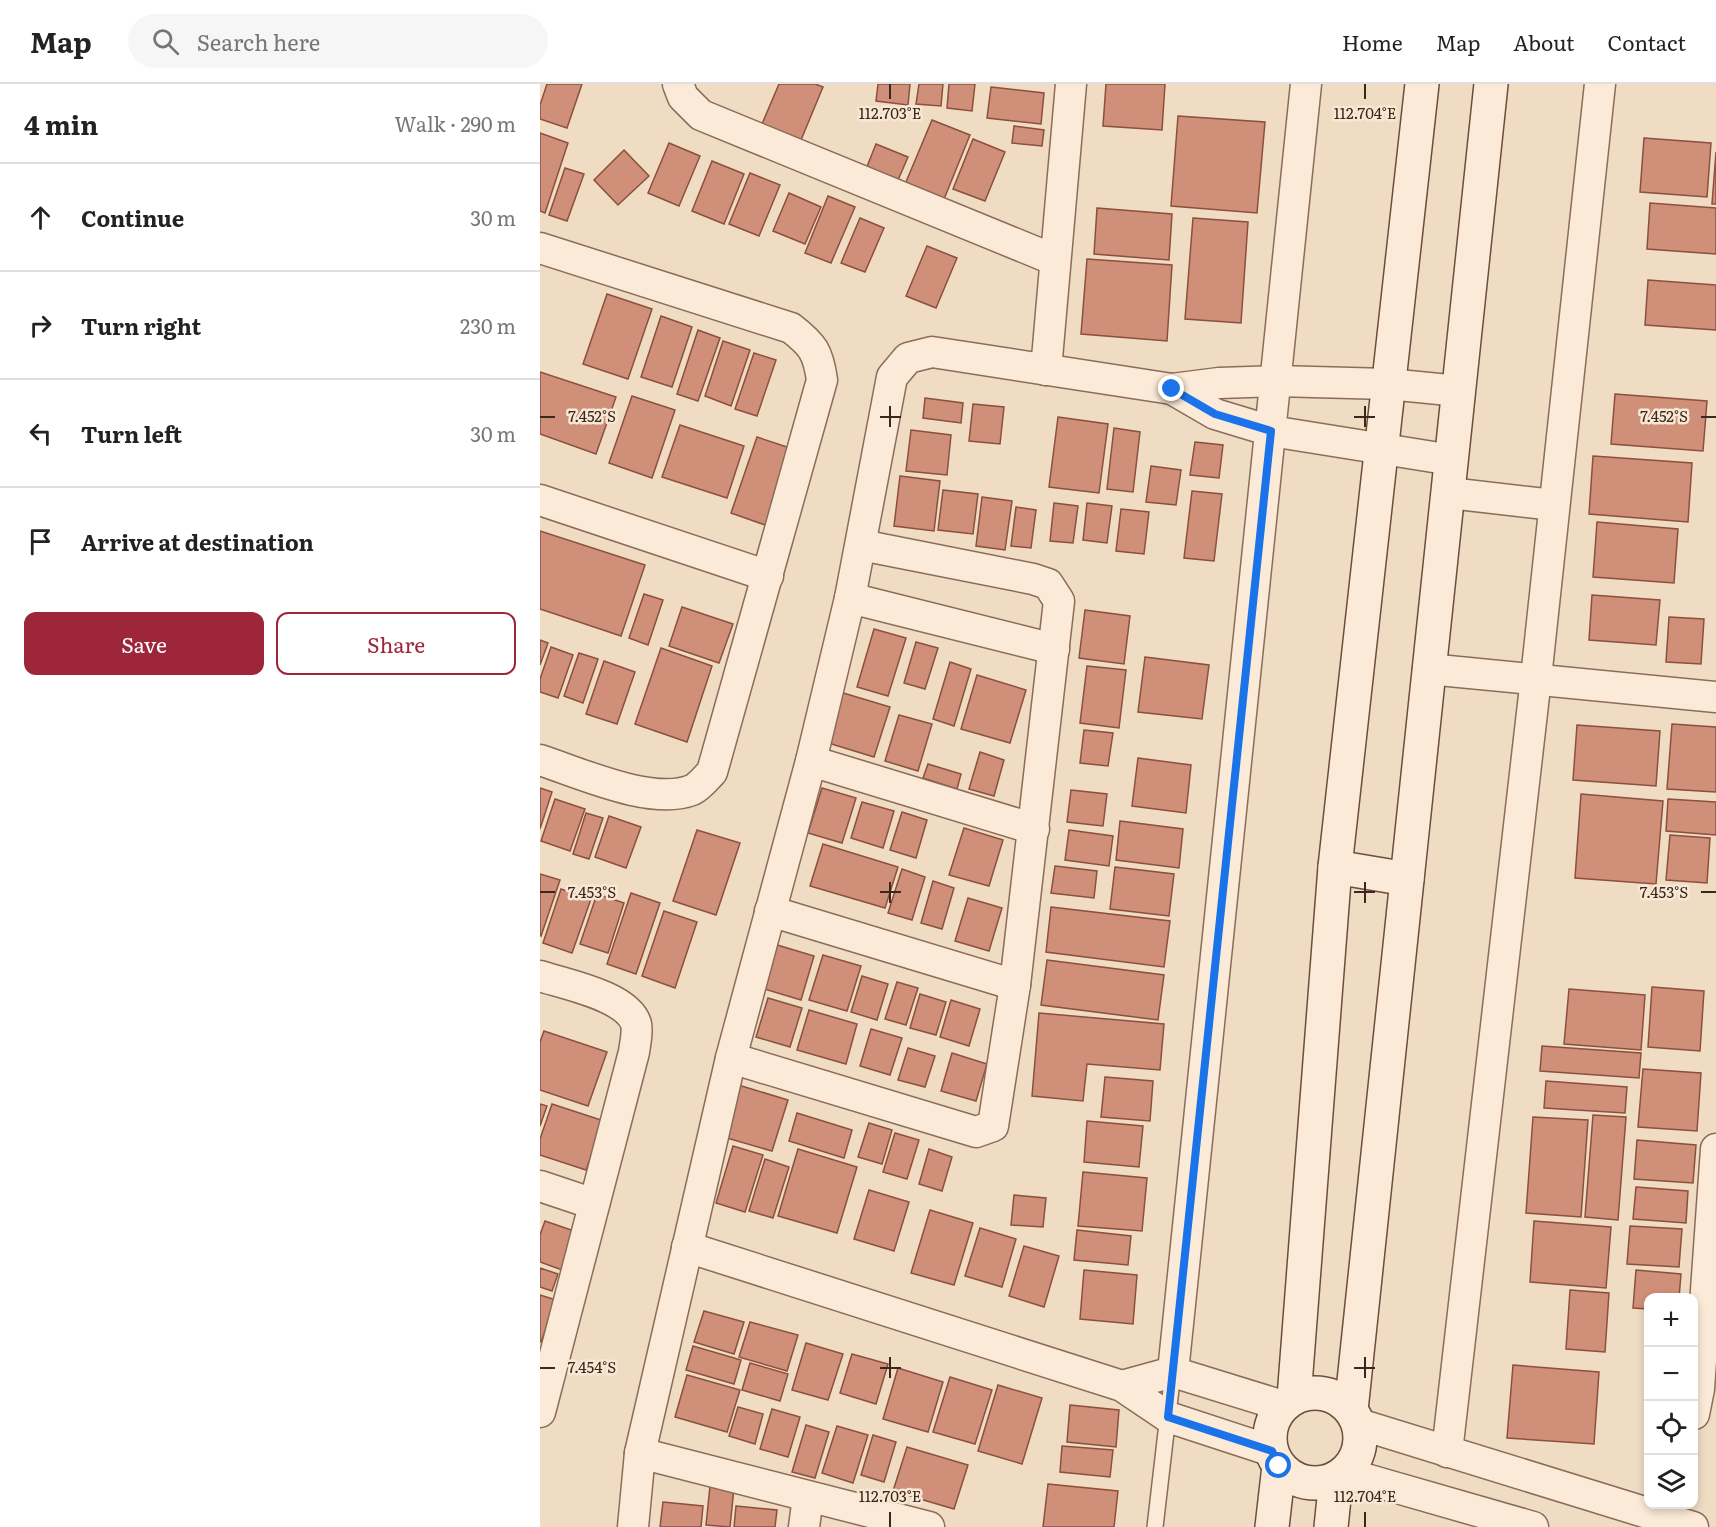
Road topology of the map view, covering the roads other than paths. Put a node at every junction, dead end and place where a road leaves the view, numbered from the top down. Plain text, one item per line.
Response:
1 (678, 84) edge
2 (1071, 84) edge
3 (1306, 84) edge
4 (1422, 84) edge
5 (1491, 84) edge
6 (1600, 84) edge
7 (540, 249) edge
8 (1055, 260) junction
9 (1046, 370) junction
10 (1276, 381) junction
11 (1388, 384) junction
12 (1172, 389) junction
13 (1459, 391) junction
14 (1271, 431) junction
15 (1381, 450) junction
16 (1452, 460) junction
17 (1449, 493) junction
18 (540, 500) edge
19 (1554, 505) junction
20 (861, 545) junction
21 (768, 576) junction
22 (850, 598) junction
23 (1054, 649) junction
24 (1428, 669) junction
25 (1536, 678) junction
26 (1716, 697) edge
27 (540, 760) edge
28 (811, 761) junction
29 (1034, 829) junction
30 (1335, 867) junction
31 (1407, 879) junction
32 (770, 911) junction
33 (540, 976) edge
34 (1015, 986) junction
35 (731, 1058) junction
36 (1716, 1149) edge
37 (540, 1186) edge
38 (594, 1204) junction
39 (687, 1247) junction
40 (1716, 1341) edge
41 (1173, 1372) junction
42 (1698, 1376) edge
43 (544, 1380) edge
44 (1122, 1386) junction
45 (1698, 1395) edge
46 (1289, 1402) junction
47 (540, 1412) edge
48 (1168, 1417) junction
49 (1355, 1417) junction
50 (1447, 1452) junction
51 (640, 1453) junction
52 (1275, 1459) junction
53 (1340, 1476) junction
54 (808, 1497) junction
55 (1457, 1516) edge
56 (1678, 1517) edge
57 (633, 1527) edge
58 (804, 1527) edge
59 (929, 1527) edge
60 (1155, 1527) edge
61 (1272, 1527) edge
62 (1331, 1527) edge
63 (1533, 1527) edge

1 - 8 street
2 - 8 street
3 - 10 street
4 - 11 main road
5 - 13 main road
6 - 19 street
7 - 21 street
8 - 9 street
9 - 12 street
9 - 20 street
10 - 11 street
10 - 12 street
10 - 14 street
11 - 13 street
11 - 15 main road
12 - 14 street
13 - 16 main road
14 - 15 street
14 - 41 street
15 - 16 street
15 - 30 main road
16 - 17 main road
17 - 19 street
17 - 24 main road
18 - 21 street
19 - 25 street
20 - 22 street
20 - 23 street
21 - 27 street
22 - 23 street
22 - 28 street
23 - 29 street
24 - 25 street
24 - 31 main road
25 - 26 street
25 - 50 street
28 - 29 street
28 - 32 street
29 - 34 street
30 - 31 main road
30 - 46 main road
31 - 49 main road
32 - 34 street
32 - 35 street
33 - 38 street
34 - 35 street
35 - 39 street
36 - 42 street
37 - 38 street
38 - 43 street
39 - 44 street
39 - 51 street
40 - 45 street
41 - 44 street
41 - 46 street
41 - 48 lane
43 - 47 street
44 - 48 street
46 - 49 main road
46 - 52 main road
48 - 52 street
48 - 60 lane
49 - 50 street
49 - 53 main road
50 - 56 street
51 - 54 street
51 - 57 street
52 - 53 main road
52 - 61 main road
53 - 55 street
53 - 62 main road
54 - 58 street
54 - 59 street
55 - 63 street

